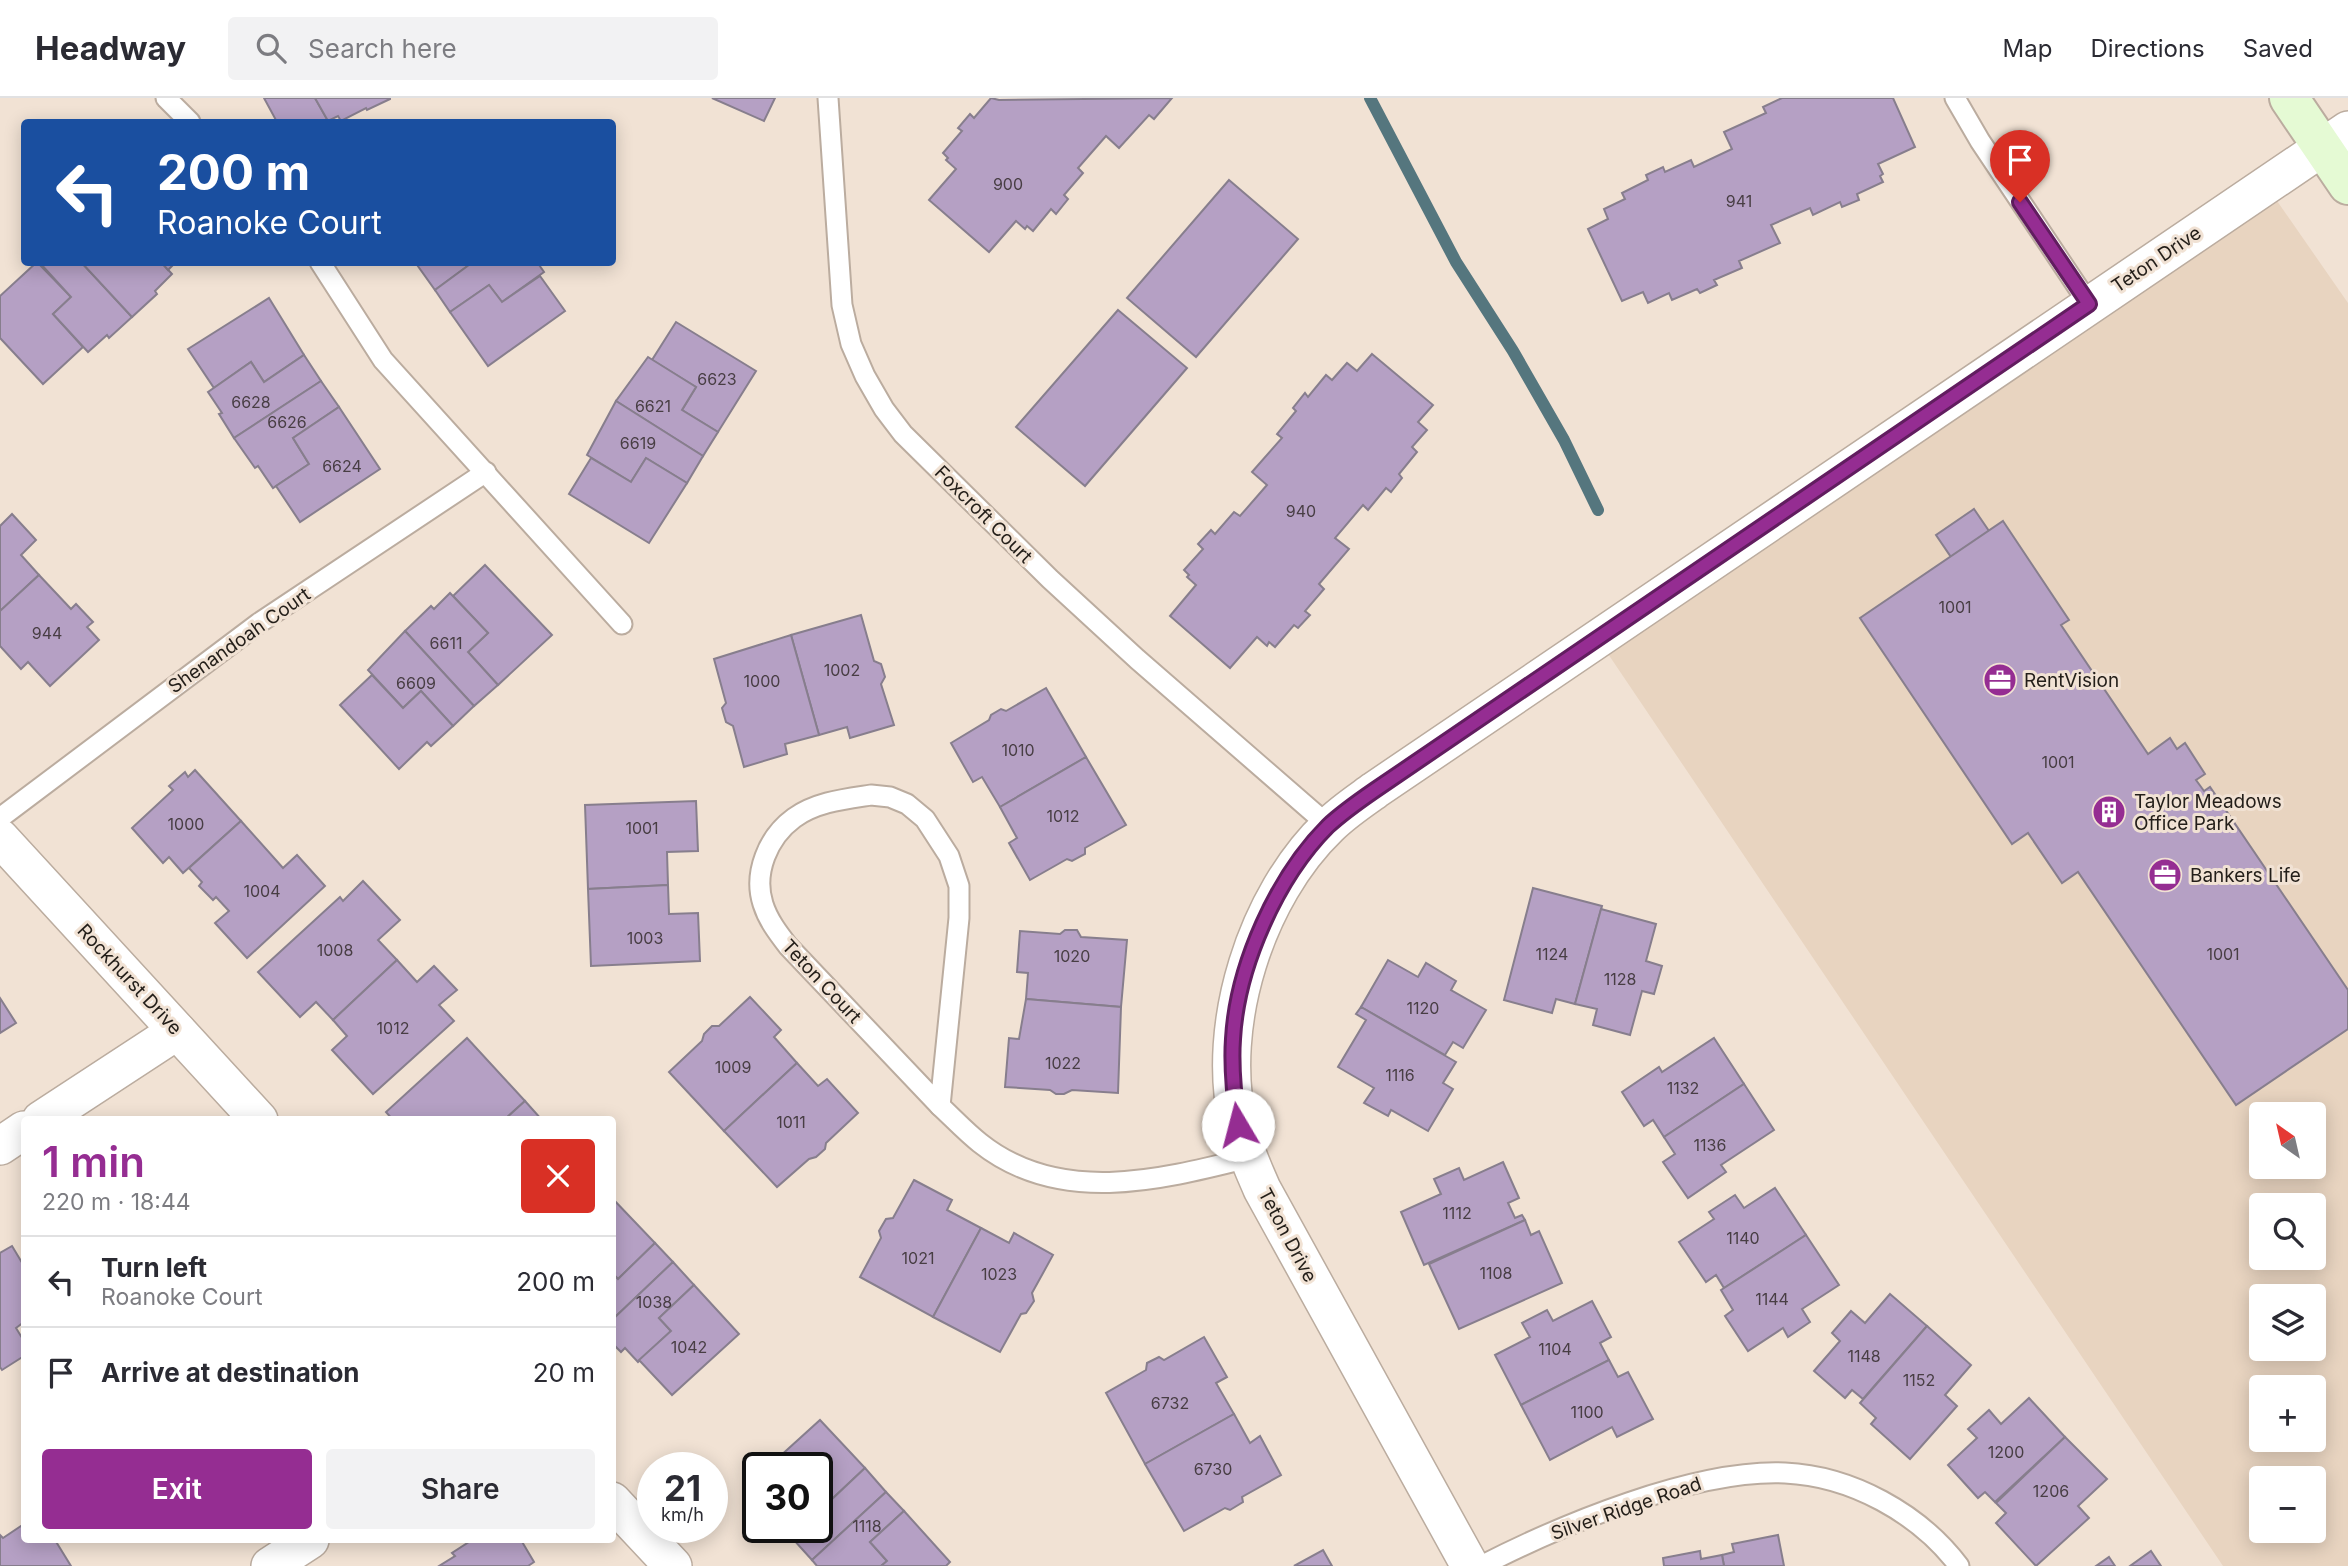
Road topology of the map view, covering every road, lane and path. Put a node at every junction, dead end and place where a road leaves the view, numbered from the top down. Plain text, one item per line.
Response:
1 (166, 98) edge
2 (828, 98) edge
3 (1955, 98) edge
4 (2289, 98) edge
5 (187, 119) edge
6 (2335, 139) edge
7 (2348, 186) edge
8 (323, 266) edge
9 (2089, 304) junction
10 (486, 472) junction
11 (622, 624) dead end
12 (0, 818) edge
13 (1329, 826) junction
14 (0, 838) edge
15 (177, 1031) junction
16 (940, 1106) junction
17 (46, 1116) edge
18 (255, 1116) edge
19 (21, 1132) edge
20 (0, 1146) edge
21 (1248, 1158) junction
22 (616, 1505) edge
23 (305, 1543) edge
24 (270, 1566) edge
25 (673, 1566) edge
26 (1469, 1566) edge
27 (1481, 1566) edge
28 (1959, 1566) edge

1 - 5 lane
2 - 13 lane, Foxcroft Court
3 - 9 lane
4 - 6 main road
6 - 7 main road
6 - 9 street, Teton Drive
8 - 10 lane
9 - 13 street, Teton Drive
10 - 11 lane
10 - 12 lane, Shenandoah Court
13 - 21 street, Teton Drive
14 - 15 street, Rockhurst Drive
15 - 17 street
15 - 18 street, Rockhurst Drive
16 - 16 lane, Teton Court
16 - 21 lane, Teton Court
19 - 20 street
21 - 26 street, Teton Drive
22 - 25 street
23 - 24 street
27 - 28 lane, Silver Ridge Road

